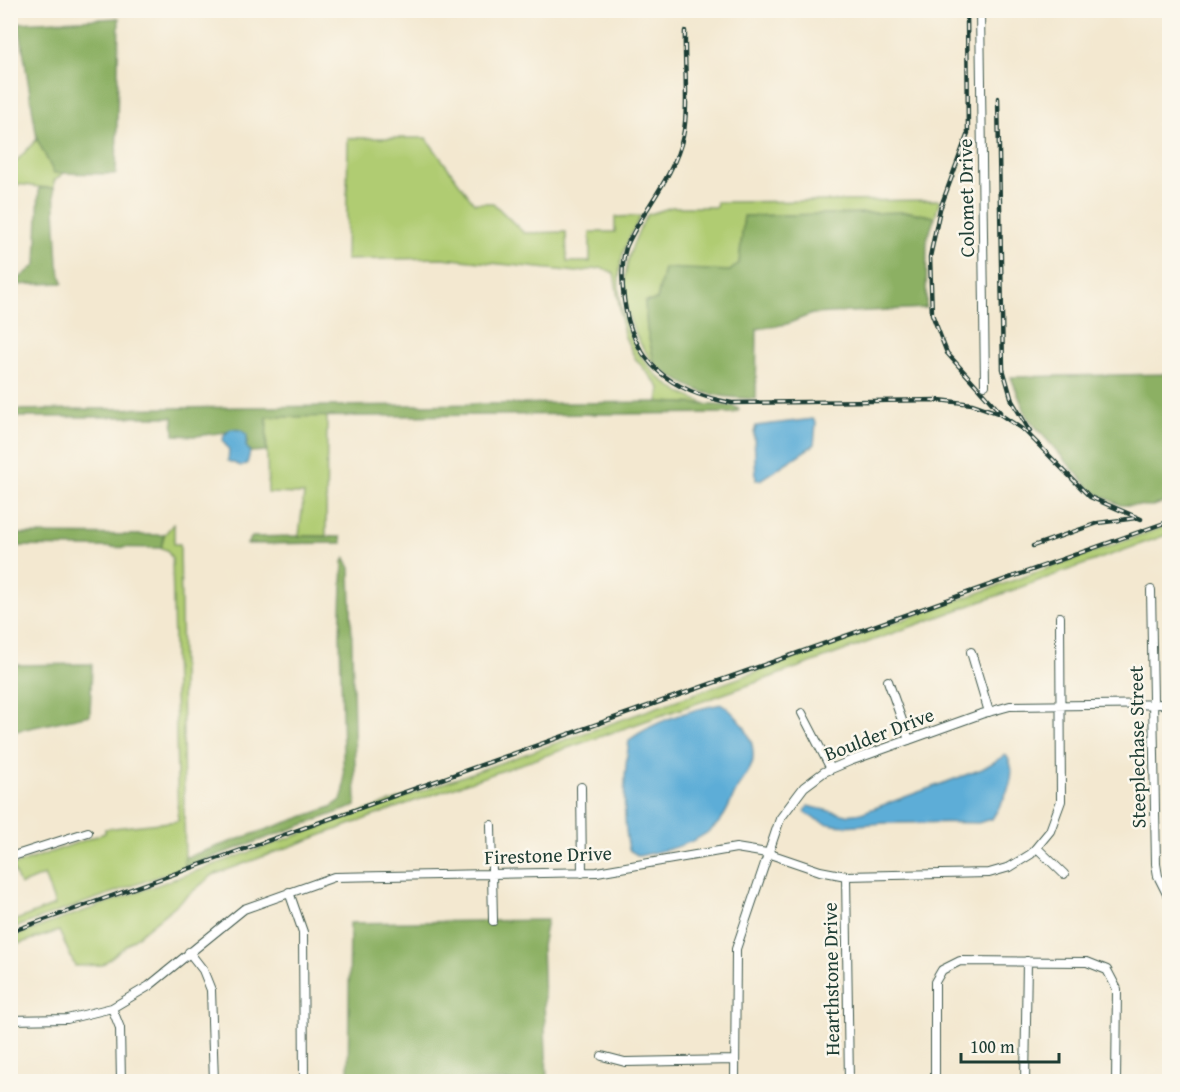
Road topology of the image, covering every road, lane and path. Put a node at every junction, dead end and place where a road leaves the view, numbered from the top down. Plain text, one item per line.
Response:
1 (980, 10) edge
2 (985, 385) dead end
3 (1150, 590) dead end
4 (1060, 618) dead end
5 (971, 652) dead end
6 (888, 681) dead end
7 (1152, 704) junction
8 (1170, 704) edge
9 (1062, 705) junction
10 (989, 711) junction
11 (802, 713) dead end
12 (909, 740) junction
13 (831, 769) junction
14 (581, 787) dead end
15 (491, 825) dead end
16 (88, 832) dead end
17 (1037, 848) junction
18 (766, 853) junction
19 (10, 857) edge
20 (582, 873) junction
21 (492, 874) junction
22 (1064, 874) dead end
23 (846, 876) junction
24 (289, 892) junction
25 (1170, 900) edge
26 (493, 921) dead end
27 (189, 952) junction
28 (1027, 961) junction
29 (112, 1008) junction
30 (10, 1020) edge
31 (602, 1056) dead end
32 (735, 1060) junction
33 (121, 1082) edge
34 (214, 1082) edge
35 (304, 1082) edge
36 (735, 1082) edge
37 (849, 1082) edge
38 (935, 1082) edge
39 (1025, 1082) edge
40 (1116, 1082) edge

1 - 2 street, Colomet Drive
3 - 7 street, Steeplechase Street
4 - 9 street, Firestone Drive
5 - 10 street
6 - 12 street
7 - 8 street, Boulder Drive
7 - 9 street, Boulder Drive
7 - 25 street, Steeplechase Street
9 - 10 street, Boulder Drive
9 - 17 street, Firestone Drive
10 - 12 street, Boulder Drive
11 - 13 street
12 - 13 street, Boulder Drive
13 - 18 street, Boulder Drive
14 - 20 street
15 - 21 street
16 - 19 street
17 - 22 street
17 - 23 street, Firestone Drive
18 - 20 street, Firestone Drive
18 - 23 street, Firestone Drive
18 - 32 street, Boulder Drive
20 - 21 street, Firestone Drive
21 - 24 street, Firestone Drive
21 - 26 street
23 - 37 street, Hearthstone Drive
24 - 27 street, Firestone Drive
24 - 35 street
27 - 29 street, Firestone Drive
27 - 34 street
28 - 38 street
28 - 39 street
28 - 40 street
29 - 30 street, Firestone Drive
29 - 33 street
31 - 32 street
32 - 36 street, Boulder Drive

